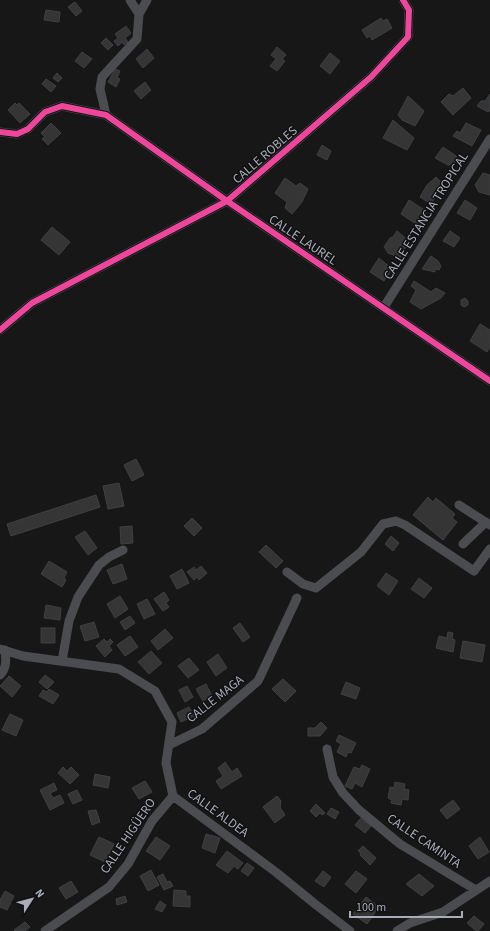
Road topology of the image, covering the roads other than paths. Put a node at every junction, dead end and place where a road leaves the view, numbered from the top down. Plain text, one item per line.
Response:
1 (130, 0) edge
2 (147, 0) edge
3 (403, 0) edge
4 (139, 14) junction
5 (106, 115) junction
6 (0, 132) edge
7 (490, 139) edge
8 (227, 202) junction
9 (384, 307) junction
10 (0, 330) edge
11 (489, 378) edge
12 (459, 505) dead end
13 (488, 524) edge
14 (463, 544) dead end
15 (490, 549) edge
16 (122, 550) dead end
17 (287, 572) dead end
18 (296, 599) dead end
19 (3, 649) edge
20 (62, 661) junction
21 (0, 676) edge
22 (169, 746) junction
23 (326, 749) dead end
24 (173, 796) junction
25 (490, 881) edge
26 (476, 890) junction
27 (45, 931) edge
28 (350, 931) edge
29 (397, 931) edge

1 - 4 street
2 - 4 street
3 - 8 street, CALLE ROBLES
4 - 5 street
5 - 6 street
5 - 8 street, CALLE LAUREL
7 - 9 street, CALLE ESTANCIA TROPICAL
8 - 9 street, CALLE LAUREL
8 - 10 street, CALLE ROBLES
9 - 11 street, CALLE LAUREL
12 - 13 street
13 - 14 street
15 - 17 street
16 - 20 street
18 - 22 street, CALLE MAGA
19 - 20 street, CALLE ALDEA
19 - 21 street
20 - 22 street, CALLE ALDEA
22 - 24 street, CALLE ALDEA
23 - 26 street, CALLE CAMINTA
24 - 27 street, CALLE HIGÜERO
24 - 28 street, CALLE ALDEA
25 - 26 street
26 - 29 street

